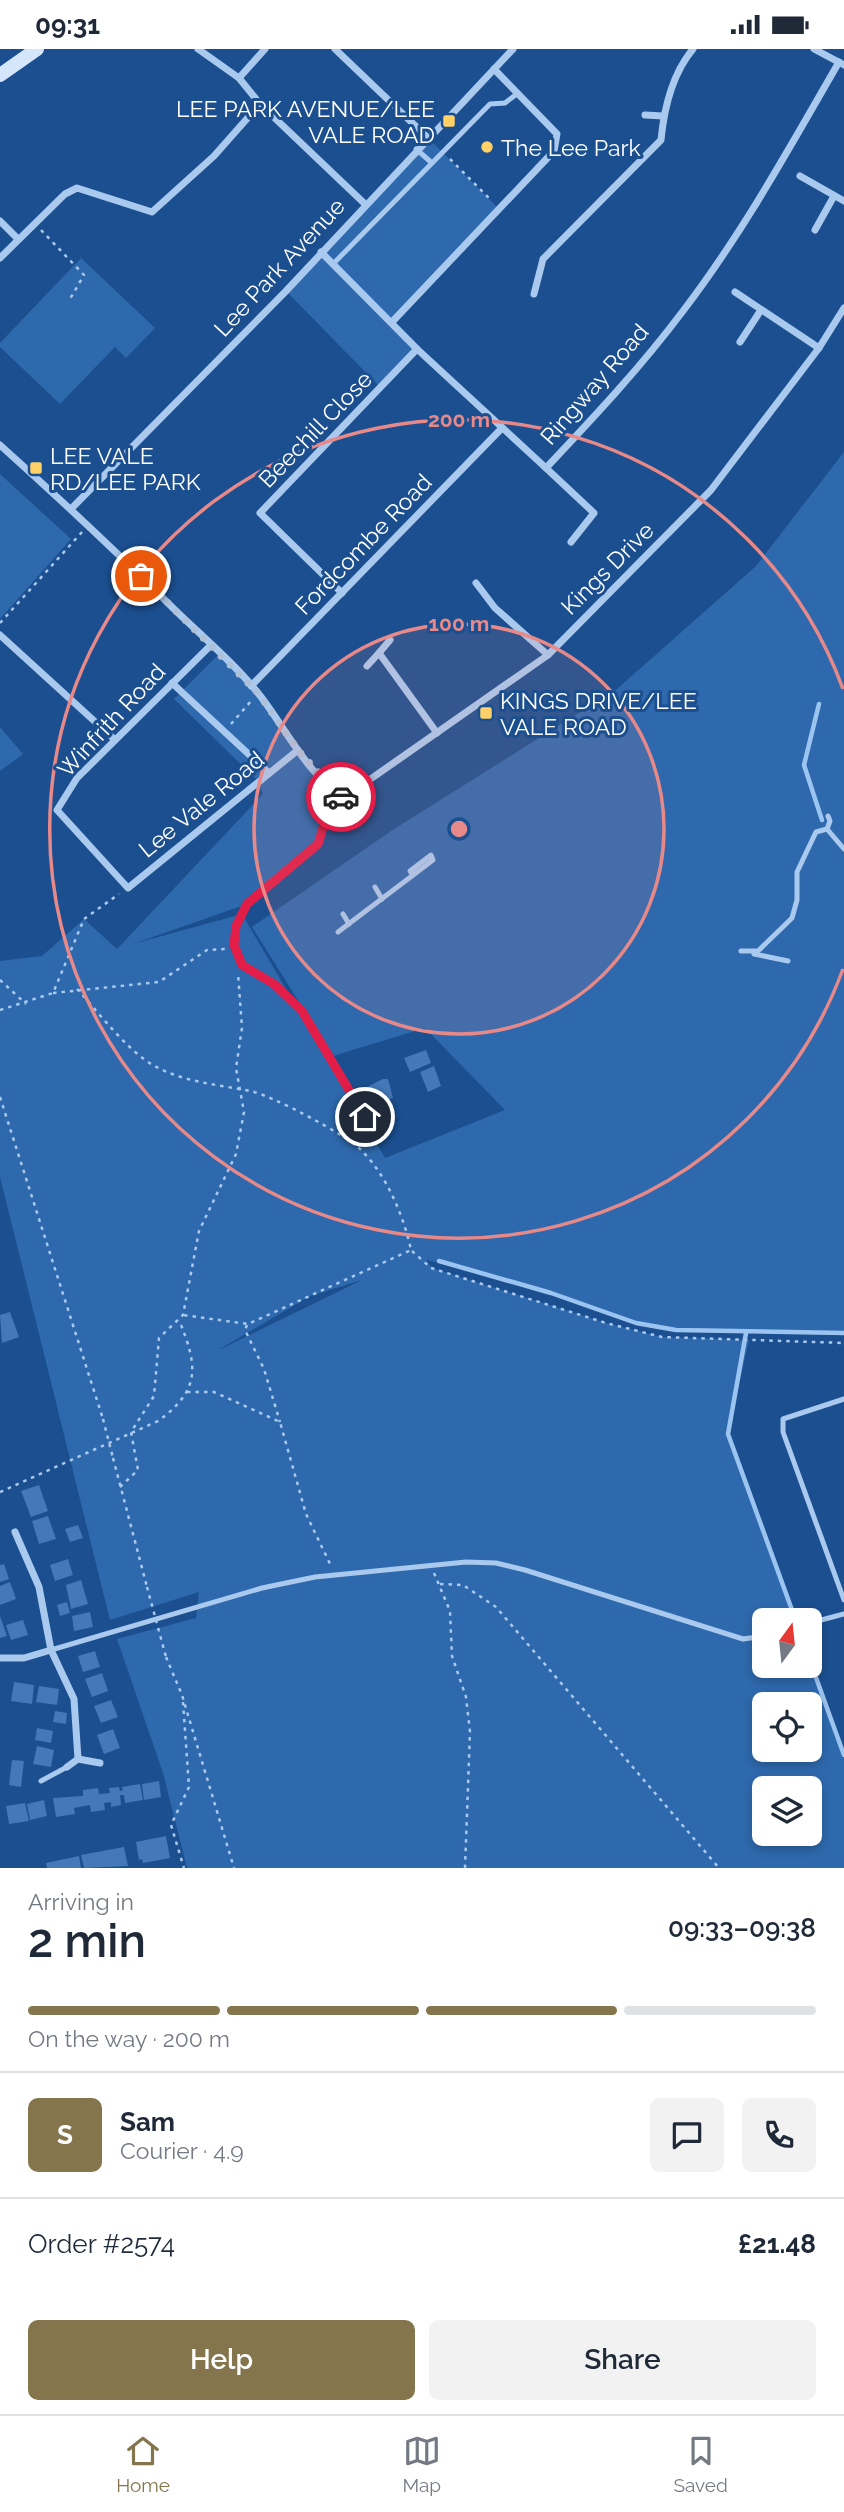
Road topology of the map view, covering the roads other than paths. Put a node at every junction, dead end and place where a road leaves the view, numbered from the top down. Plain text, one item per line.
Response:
1 (37, 49) edge
2 (198, 49) edge
3 (265, 49) edge
4 (335, 49) edge
5 (513, 49) edge
6 (692, 49) edge
7 (814, 49) edge
8 (841, 64) edge
9 (494, 69) junction
10 (0, 75) edge
11 (239, 78) junction
12 (518, 93) junction
13 (260, 104) junction
14 (645, 115) dead end
15 (663, 116) junction
16 (427, 137) junction
17 (416, 149) junction
18 (432, 163) junction
19 (800, 176) dead end
20 (834, 195) junction
21 (844, 201) edge
22 (365, 204) junction
23 (0, 221) edge
24 (815, 230) dead end
25 (18, 238) junction
26 (321, 252) junction
27 (0, 258) edge
28 (333, 264) junction
29 (735, 292) dead end
30 (534, 294) dead end
31 (844, 308) edge
32 (761, 310) junction
33 (392, 323) junction
34 (740, 342) dead end
35 (819, 348) junction
36 (417, 349) junction
37 (502, 428) junction
38 (0, 445) edge
39 (546, 468) junction
40 (71, 509) junction
41 (571, 542) dead end
42 (476, 583) dead end
43 (342, 593) junction
44 (0, 635) edge
45 (390, 640) dead end
46 (211, 645) junction
47 (379, 653) junction
48 (548, 655) junction
49 (367, 666) dead end
50 (173, 683) junction
51 (251, 686) junction
52 (437, 733) junction
53 (114, 739) junction
54 (298, 750) junction
55 (269, 773) junction
56 (342, 796) junction
57 (828, 816) dead end
58 (827, 829) junction
59 (844, 849) edge
60 (412, 859) dead end
61 (415, 867) junction
62 (413, 875) junction
63 (375, 887) dead end
64 (128, 888) joint
65 (382, 899) junction
66 (343, 914) dead end
67 (349, 924) junction
68 (338, 932) dead end
69 (741, 951) dead end
70 (751, 953) junction
71 (788, 961) dead end
72 (377, 1137) dead end
73 (844, 1401) edge
74 (15, 1532) dead end
75 (844, 1601) edge
76 (844, 1614) edge
77 (822, 1620) edge
78 (752, 1638) edge
79 (51, 1650) junction
80 (0, 1658) edge
81 (78, 1759) junction
82 (100, 1763) dead end
83 (67, 1767) joint
84 (41, 1781) dead end

1 - 10 main road
2 - 11 street
3 - 11 street
4 - 16 street
5 - 9 street, Lee Park Avenue
6 - 15 street
7 - 8 street
8 - 39 street, Ringway Road
9 - 12 street
9 - 16 street, Lee Park Avenue
11 - 13 street
12 - 18 lane
12 - 33 street
13 - 22 street
13 - 25 street
14 - 15 street
15 - 30 street
16 - 17 street, Lee Park Avenue
17 - 18 lane
17 - 22 street, Lee Park Avenue
18 - 28 lane
19 - 20 street
20 - 21 street
20 - 24 street
22 - 26 street, Lee Park Avenue
23 - 25 street
25 - 27 street
26 - 28 street, Ringway Road
26 - 40 street, Lee Park Avenue
28 - 33 street, Ringway Road
29 - 32 street
31 - 35 street, Kings Drive
32 - 34 street
32 - 35 street
33 - 36 street, Ringway Road
35 - 48 street, Kings Drive
36 - 37 street, Ringway Road
36 - 43 street, Beechill Close
37 - 39 street, Ringway Road
37 - 43 street, Fordcombe Road
38 - 40 street, Lee Vale Road
39 - 41 street
40 - 46 street, Lee Vale Road
42 - 48 street
43 - 51 street, Fordcombe Road
44 - 53 street
45 - 47 street
46 - 50 street, Winfrith Road
46 - 51 street, Lee Vale Road
47 - 49 street
47 - 52 street
48 - 52 street, Kings Drive
50 - 53 street, Winfrith Road
50 - 55 street
51 - 54 street, Lee Vale Road
52 - 56 street, Kings Drive
53 - 64 street, Winfrith Road
54 - 55 street, Lee Vale Road
54 - 56 street, Lee Vale Road
55 - 64 street, Lee Vale Road
56 - 72 lane
57 - 58 lane
58 - 59 lane
58 - 70 lane
60 - 61 lane
61 - 62 lane
61 - 62 lane
62 - 65 lane
63 - 65 lane
65 - 67 lane
66 - 67 lane
67 - 68 lane
69 - 70 lane
70 - 71 lane
73 - 75 lane
74 - 79 street
76 - 77 lane
78 - 79 lane
79 - 80 street
79 - 81 street
81 - 82 street
81 - 83 street
83 - 84 lane

